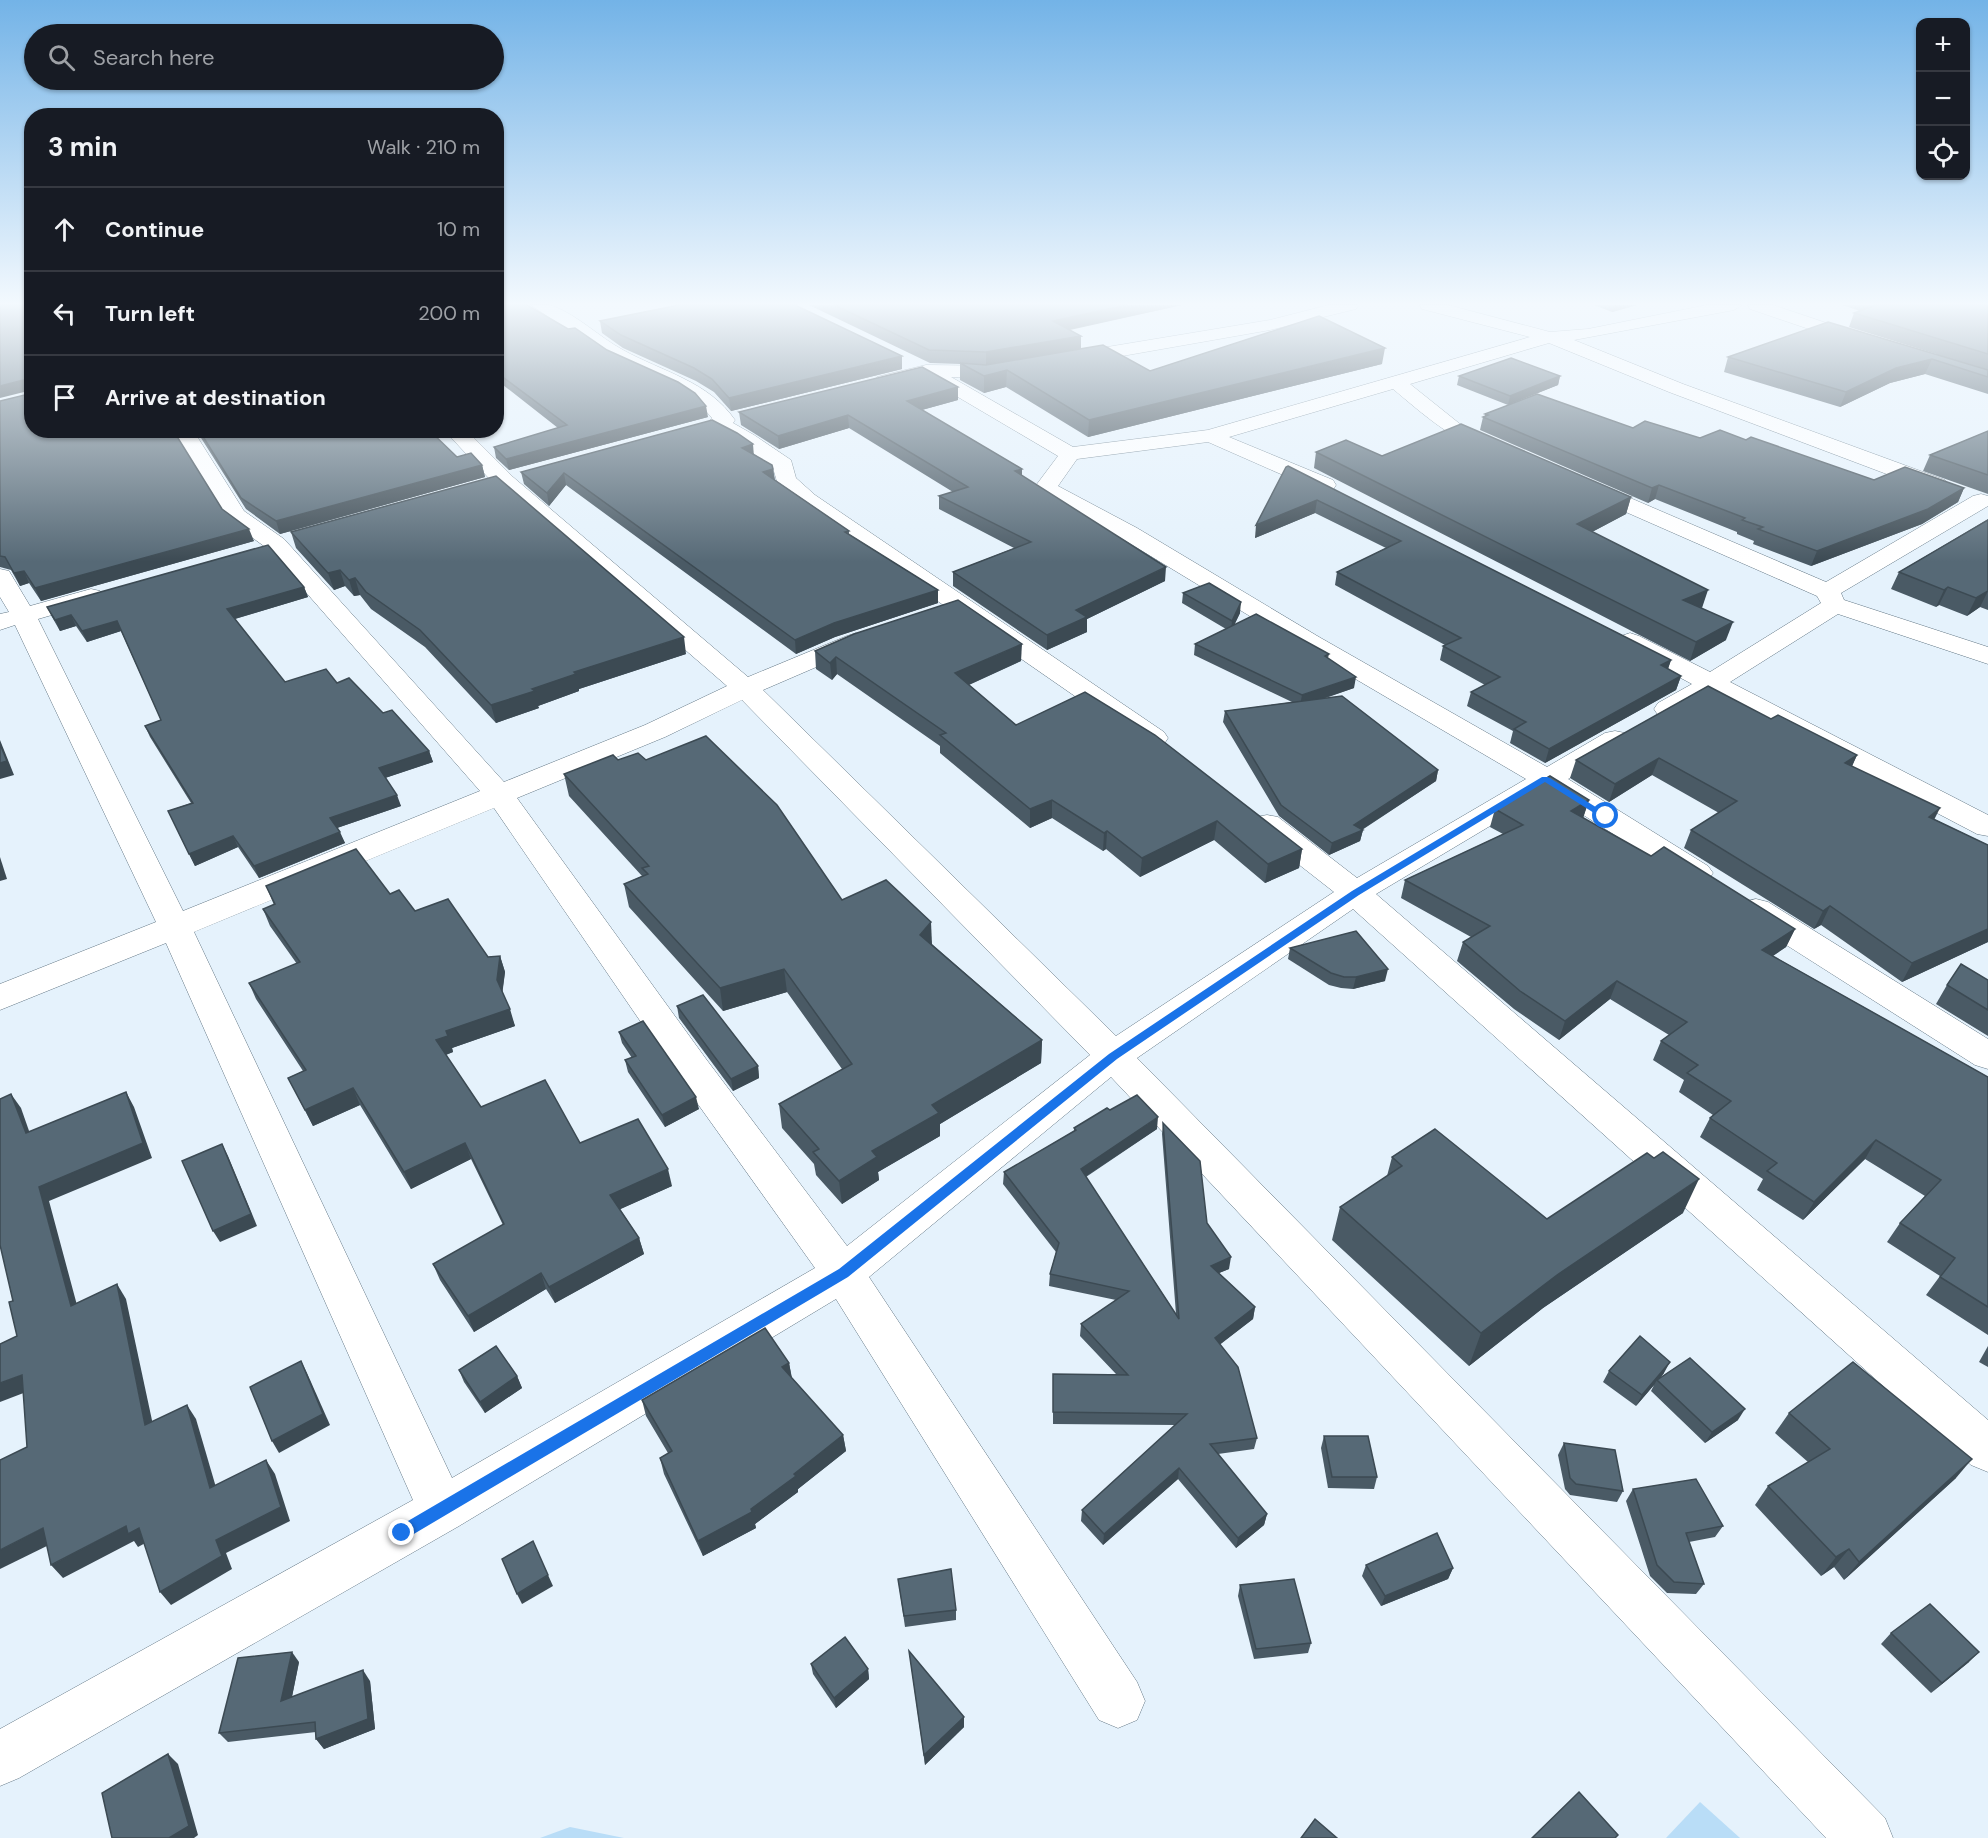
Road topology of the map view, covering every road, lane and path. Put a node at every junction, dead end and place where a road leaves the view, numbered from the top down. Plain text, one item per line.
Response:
1 (694, 391) edge
2 (961, 391) edge
3 (1366, 391) edge
4 (1407, 391) edge
5 (1687, 391) edge
6 (747, 415) edge
7 (712, 424) junction
8 (1210, 436) junction
9 (188, 438) edge
10 (460, 438) edge
11 (1508, 452) edge
12 (1070, 454) junction
13 (532, 473) edge
14 (1563, 476) edge
15 (493, 485) junction
16 (1350, 498) edge
17 (1984, 502) edge
18 (0, 577) edge
19 (115, 589) edge
20 (1831, 598) junction
21 (11, 619) edge
22 (1606, 629) edge
23 (877, 634) edge
24 (1988, 656) edge
25 (1713, 683) junction
26 (746, 688) junction
27 (1179, 756) edge
28 (1545, 778) junction
29 (499, 794) junction
30 (1244, 807) edge
31 (1988, 827) edge
32 (1355, 893) junction
33 (174, 925) junction
34 (0, 998) edge
35 (1113, 1056) junction
36 (1988, 1056) edge
37 (843, 1273) junction
38 (1988, 1450) edge
39 (442, 1510) junction
40 (1118, 1701) dead end
41 (0, 1760) edge
42 (1865, 1838) edge

1 - 7 street
2 - 12 street
3 - 8 street
4 - 11 street
5 - 17 street
6 - 7 street
7 - 27 street
8 - 12 street
8 - 16 street
9 - 29 street
10 - 15 street
12 - 28 street
13 - 15 street
14 - 20 street
15 - 26 street
17 - 20 street
18 - 21 street
19 - 21 street
20 - 24 street
20 - 25 street
21 - 33 street
22 - 25 street
23 - 26 street
25 - 28 street
25 - 31 street
26 - 29 street
26 - 35 street
28 - 32 street
28 - 36 street
29 - 33 street
29 - 37 street
30 - 32 street
32 - 35 street
32 - 38 street
33 - 34 street
33 - 39 street
35 - 37 street
35 - 42 street
37 - 39 street
37 - 40 street
39 - 41 street

